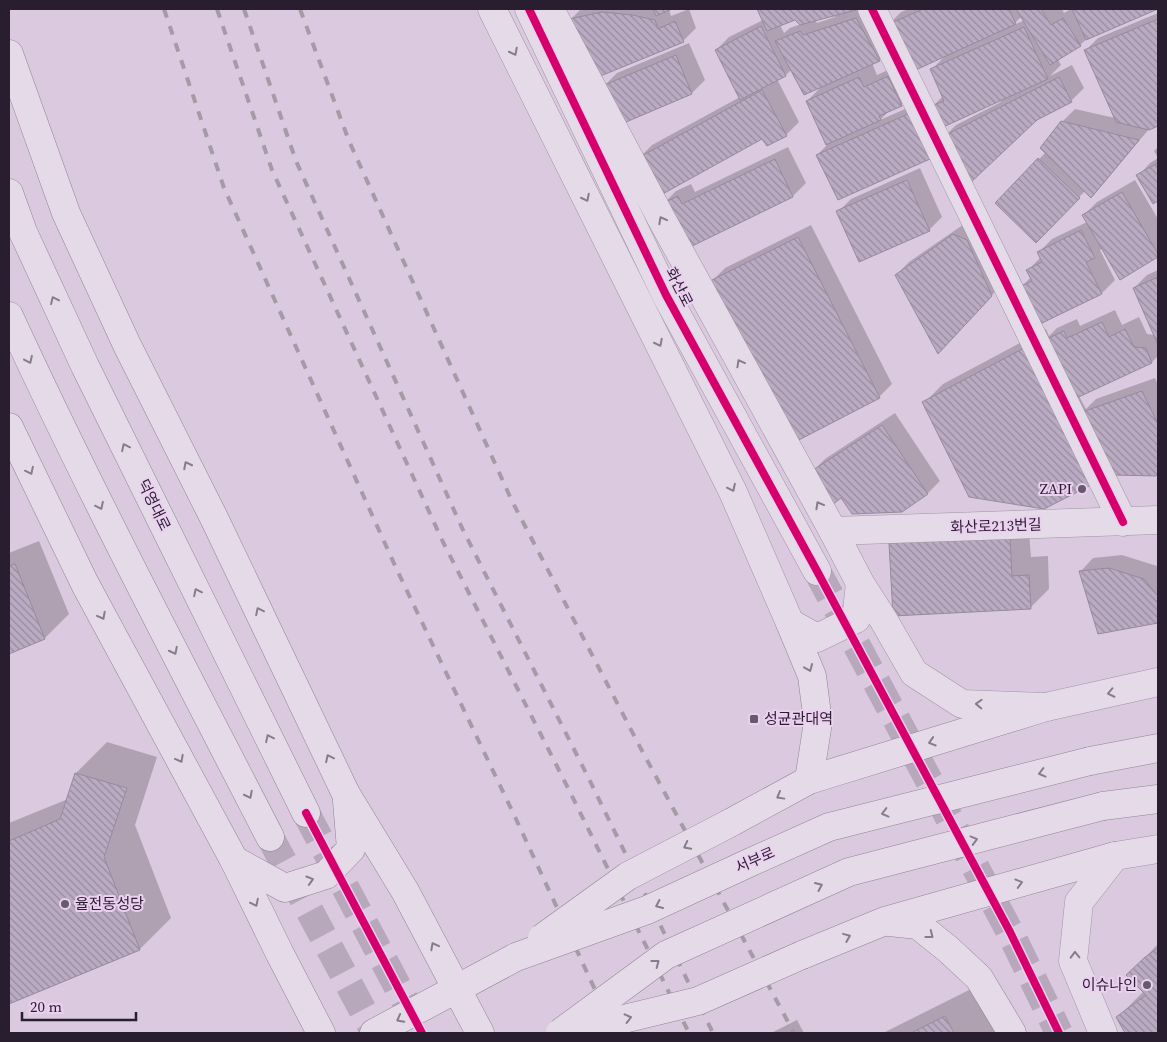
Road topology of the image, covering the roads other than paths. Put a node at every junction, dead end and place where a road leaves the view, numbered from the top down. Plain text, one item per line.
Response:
1 (492, 9) edge
2 (529, 9) edge
3 (550, 9) edge
4 (872, 9) edge
5 (9, 54) edge
6 (9, 194) edge
7 (9, 316) edge
8 (9, 427) edge
9 (1158, 520) edge
10 (1123, 522) junction
11 (833, 530) junction
12 (817, 571) tunnel mouth
13 (860, 583) junction
14 (790, 623) junction
15 (1158, 682) edge
16 (1046, 707) junction
17 (1158, 748) edge
18 (809, 780) junction
19 (346, 794) junction
20 (1158, 799) edge
21 (306, 813) tunnel mouth
22 (270, 837) tunnel mouth
23 (1158, 849) edge
24 (1115, 856) junction
25 (234, 860) junction
26 (885, 921) junction
27 (516, 957) junction
28 (457, 989) junction
29 (321, 1033) edge
30 (374, 1033) edge
31 (480, 1033) edge
32 (562, 1033) edge
33 (1012, 1033) edge
34 (1103, 1033) edge

1 -> 14 main road
2 - 12 main road, 화산로
11 -> 3 main road
4 - 10 main road
19 -> 5 main road
21 -> 6 main road, 덕영대로
7 -> 22 main road
8 -> 25 main road
9 - 10 main road, 화산로213번길
10 - 11 main road, 화산로213번길
11 - 13 main road
13 - 14 main road
16 -> 13 main road
14 -> 18 main road
15 -> 16 main road
16 -> 18 main road
17 -> 27 main road, 서부로, bridge
18 -> 27 main road, bridge
25 -> 19 main road
28 -> 19 main road
32 -> 20 main road, bridge
23 - 24 main road
26 -> 24 main road
34 -> 24 main road
25 -> 29 main road
32 -> 26 main road, bridge
26 -> 33 main road
27 - 28 main road, 서부로
28 -> 30 main road, 서부로
28 - 31 main road

